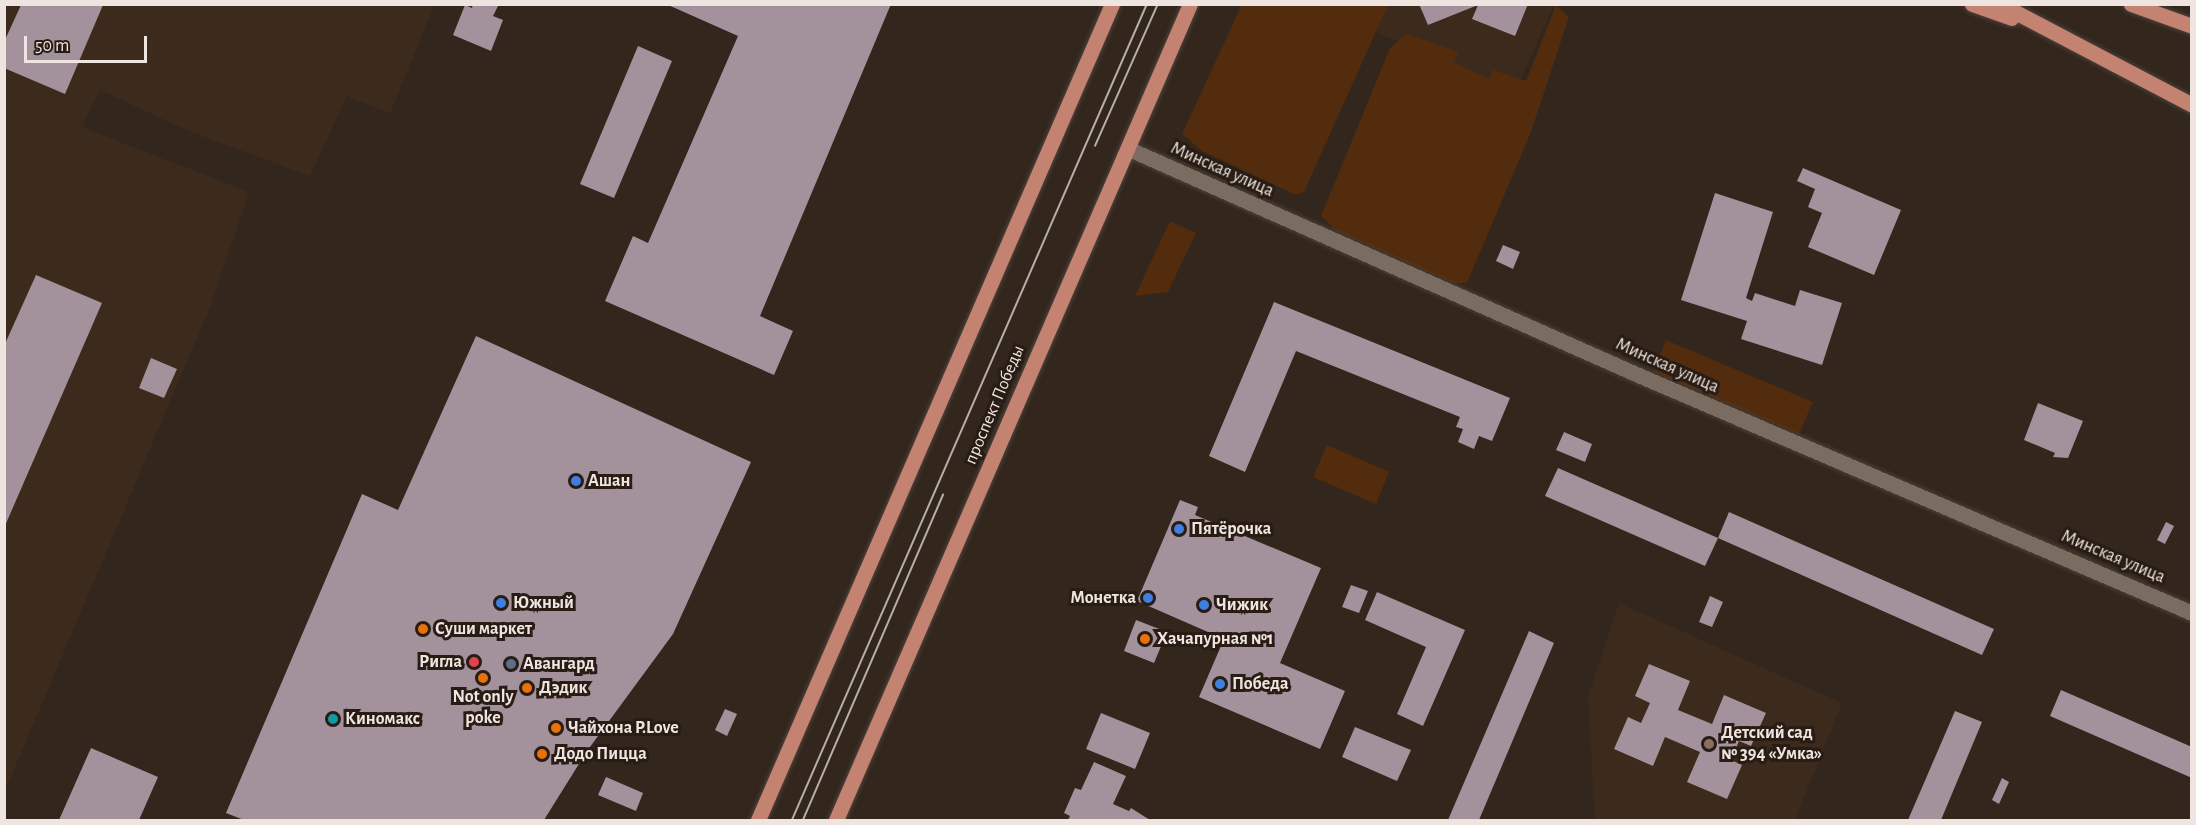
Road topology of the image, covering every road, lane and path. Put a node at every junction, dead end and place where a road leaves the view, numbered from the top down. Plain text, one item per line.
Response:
1 (1112, 4) edge
2 (1190, 4) edge
3 (1972, 4) edge
4 (2001, 4) edge
5 (2131, 4) edge
6 (2192, 26) edge
7 (2066, 36) junction
8 (2192, 105) edge
9 (1129, 149) junction
10 (2192, 613) edge
11 (758, 820) edge
12 (836, 820) edge

1 - 11 main road
2 - 9 main road, проспект Победы
3 - 7 main road
4 - 7 main road
5 - 6 main road
7 - 8 main road
9 - 10 street, Минская улица
9 - 12 main road, проспект Победы

